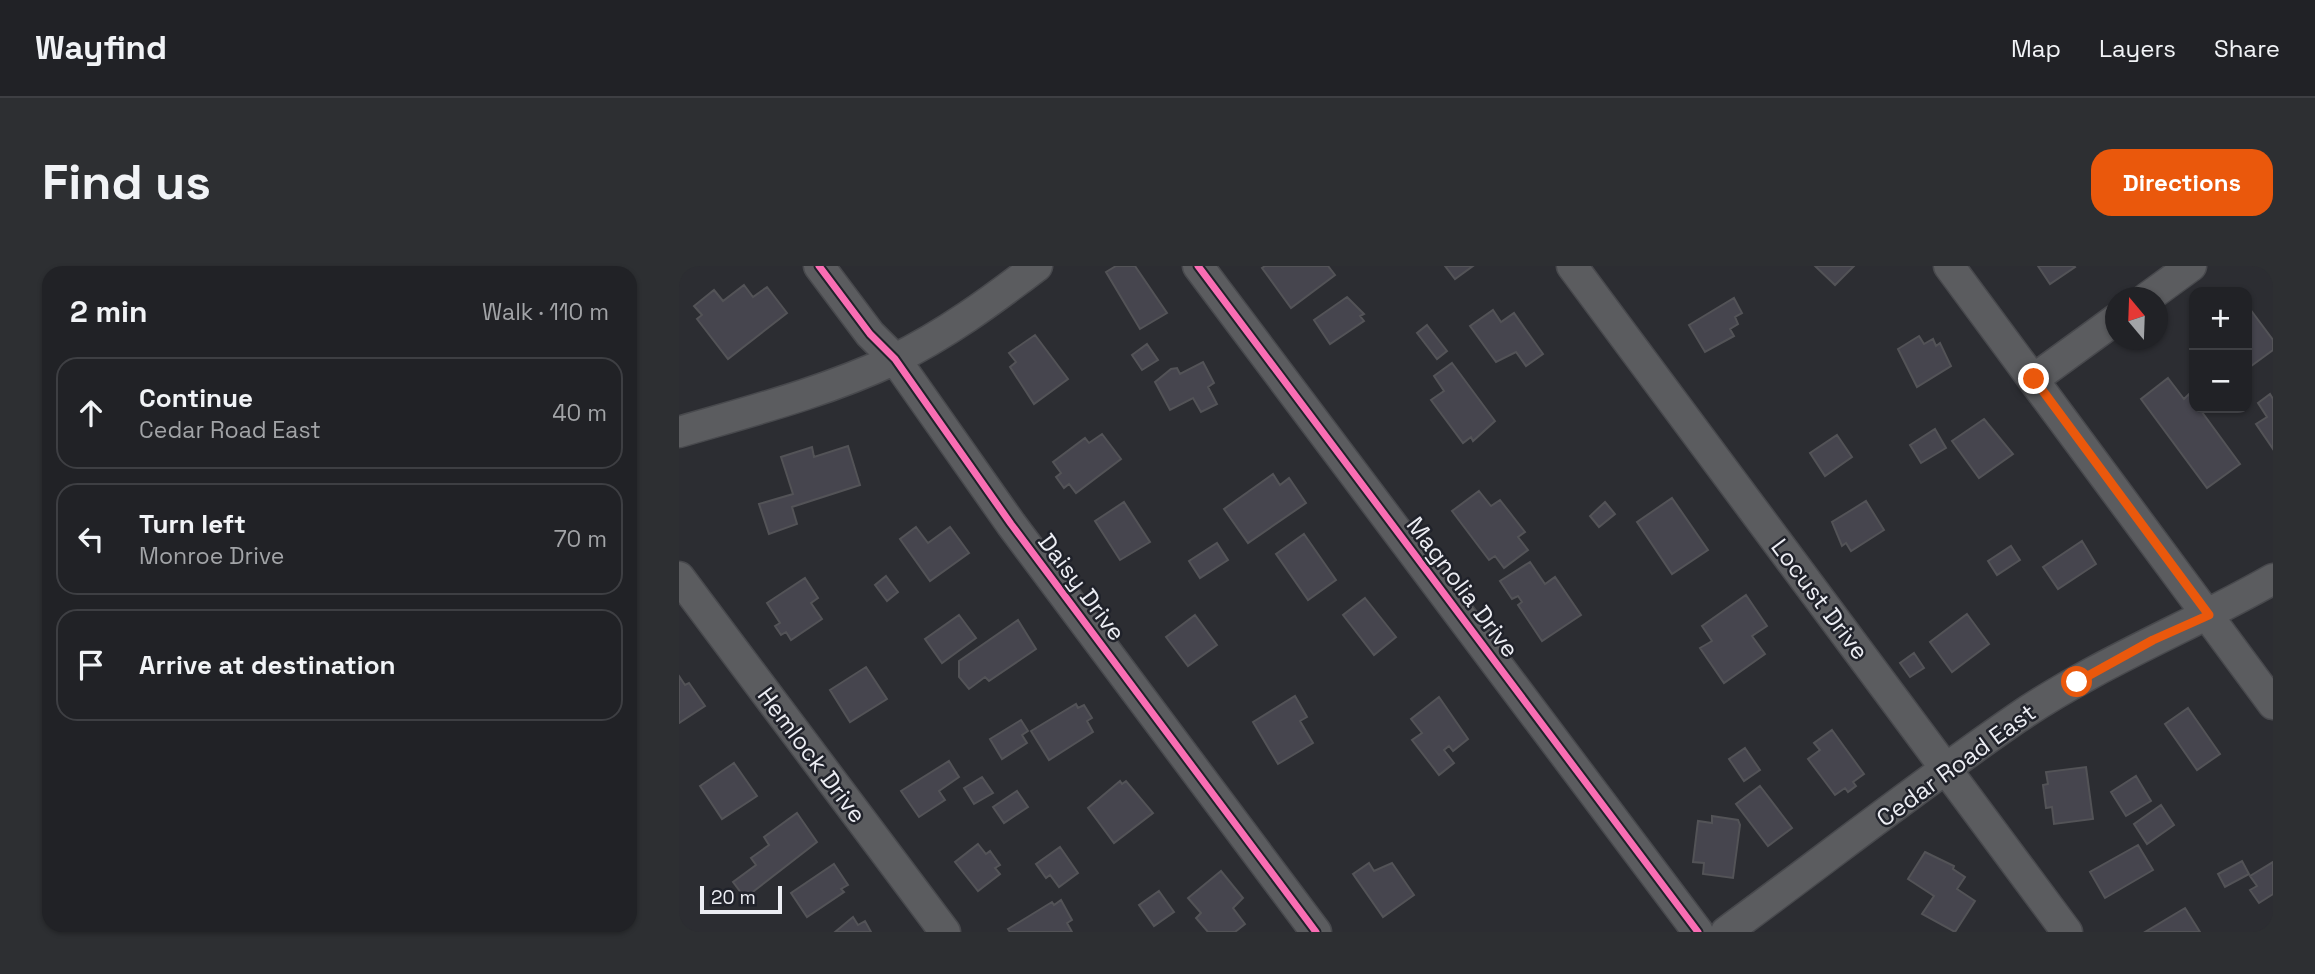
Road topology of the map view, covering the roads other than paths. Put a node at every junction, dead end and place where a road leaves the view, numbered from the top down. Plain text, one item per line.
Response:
1 (818, 266) edge
2 (1037, 266) edge
3 (1198, 266) edge
4 (1572, 266) edge
5 (1949, 266) edge
6 (2191, 266) edge
7 (2162, 287) edge
8 (2105, 328) edge
9 (895, 359) junction
10 (2034, 379) junction
11 (679, 432) edge
12 (679, 577) edge
13 (2273, 579) edge
14 (2209, 615) junction
15 (2273, 704) edge
16 (1947, 770) junction
17 (945, 932) edge
18 (1316, 932) edge
19 (1698, 932) edge
20 (1727, 932) edge
21 (2067, 932) edge

1 - 9 street, Daisy Drive
2 - 9 street
3 - 19 street, Magnolia Drive
4 - 16 street, Locust Drive
5 - 10 street
6 - 7 street
8 - 10 street
9 - 11 street
9 - 18 street, Daisy Drive
10 - 14 street
12 - 17 street, Hemlock Drive
13 - 14 street, Cedar Road East
14 - 15 street
14 - 16 street, Cedar Road East
16 - 20 street, Cedar Road East
16 - 21 street, Locust Drive

